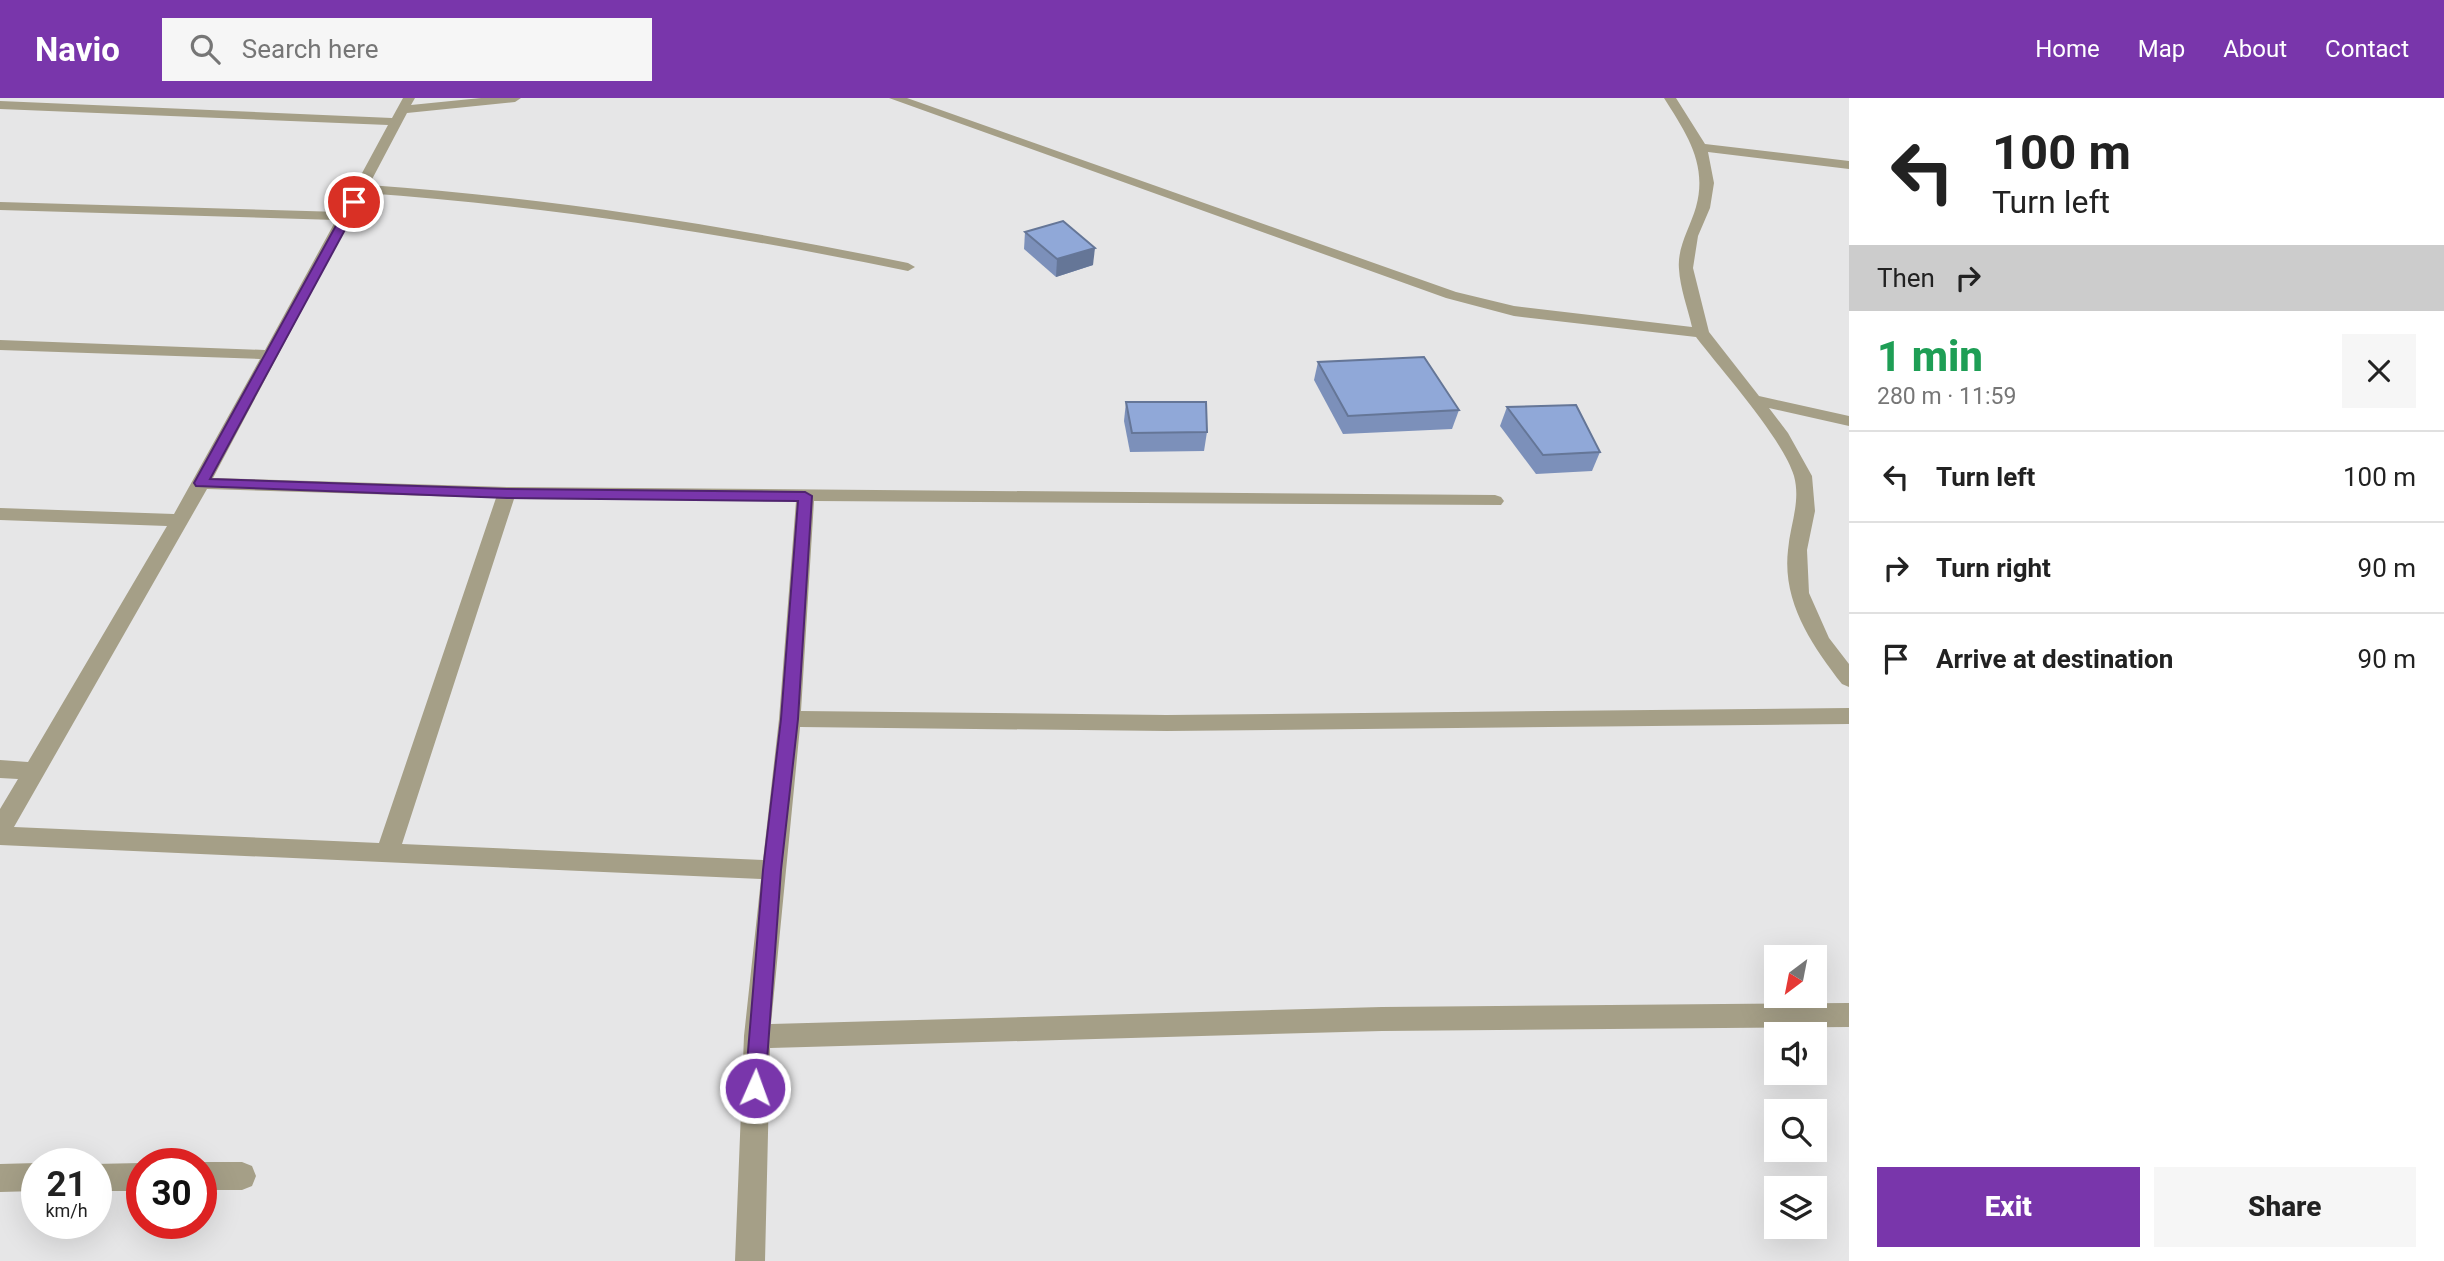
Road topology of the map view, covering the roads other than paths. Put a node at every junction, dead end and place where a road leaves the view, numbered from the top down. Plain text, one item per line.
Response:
1 (515, 98) edge
2 (895, 98) edge
3 (1670, 98) edge
4 (0, 105) edge
5 (402, 110) edge
6 (1701, 147) junction
7 (1849, 165) edge
8 (361, 189) junction
9 (0, 206) edge
10 (348, 216) junction
11 (908, 267) dead end
12 (1701, 333) junction
13 (0, 345) edge
14 (270, 355) junction
15 (1754, 400) junction
16 (1849, 421) edge
17 (201, 483) junction
18 (507, 493) junction
19 (805, 496) junction
20 (1495, 501) dead end
21 (0, 514) edge
22 (179, 520) junction
23 (1849, 680) edge
24 (1849, 716) edge
25 (790, 719) junction
26 (0, 769) edge
27 (34, 771) junction
28 (0, 830) edge
29 (0, 836) edge
30 (388, 851) junction
31 (772, 870) junction
32 (1849, 1015) edge
33 (757, 1036) junction
34 (217, 1176) edge
35 (242, 1176) dead end
36 (21, 1177) edge
37 (0, 1178) edge
38 (750, 1261) edge

1 - 5 street
2 - 12 street
3 - 6 street
4 - 5 street
5 - 8 street
6 - 7 street
6 - 12 street
8 - 10 street
8 - 11 street
9 - 10 street
10 - 14 street
12 - 15 street
13 - 14 street
14 - 17 street
15 - 16 street
15 - 23 street
17 - 18 street
17 - 22 street
18 - 19 street
18 - 30 street
19 - 20 street
19 - 25 street
21 - 22 street
22 - 27 street
24 - 25 street
25 - 31 street
26 - 27 street
27 - 28 street
29 - 30 street
30 - 31 street
31 - 33 street
32 - 33 street
33 - 38 street
34 - 35 street
36 - 37 street

